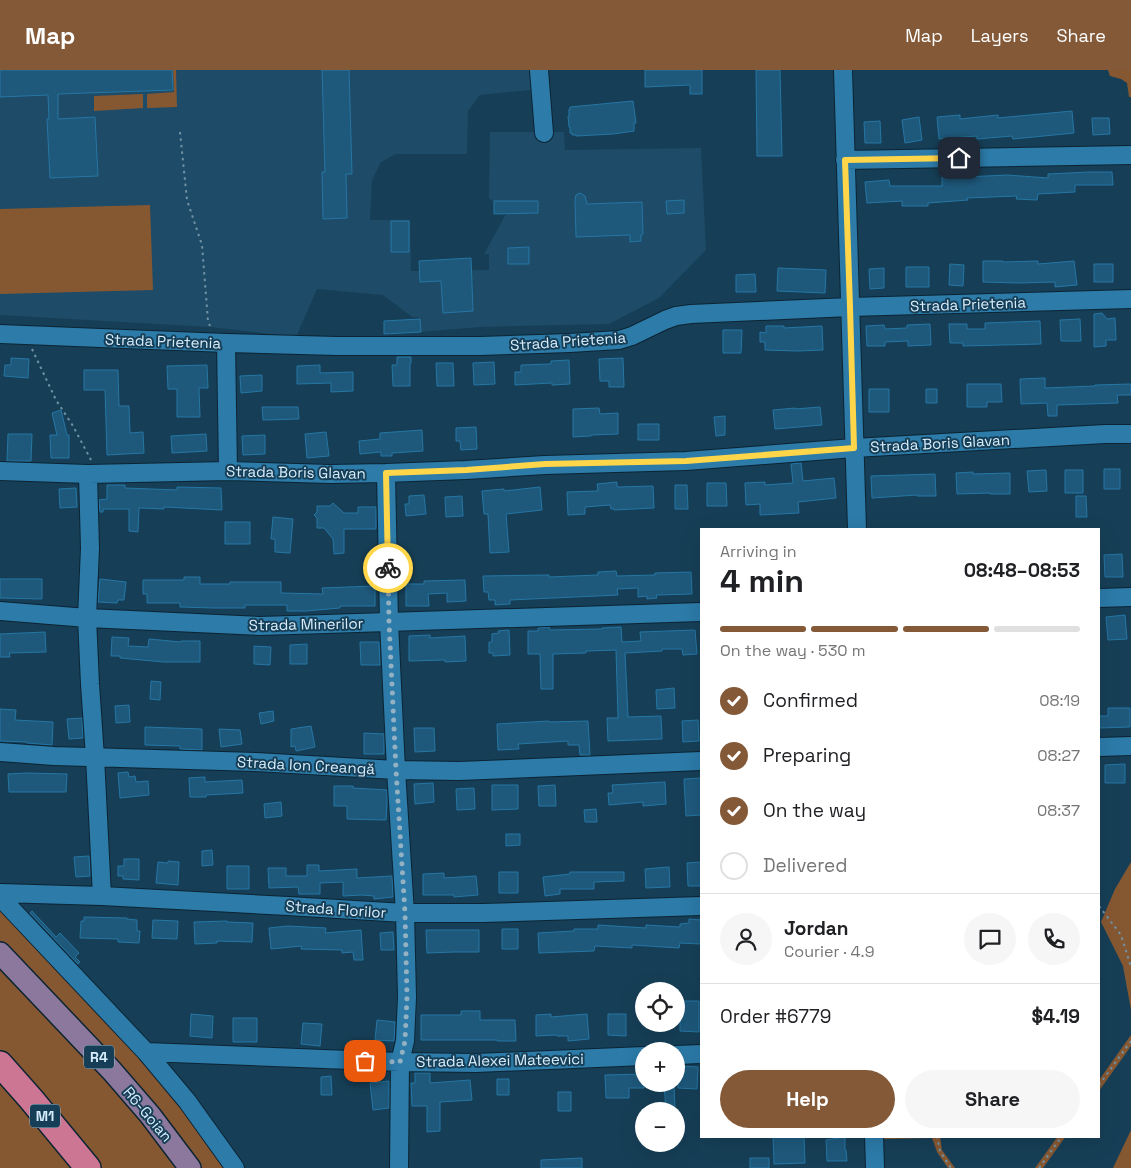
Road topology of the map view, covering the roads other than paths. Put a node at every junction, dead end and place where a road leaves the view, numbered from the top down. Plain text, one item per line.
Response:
1 (539, 70) edge
2 (843, 70) edge
3 (544, 133) dead end
4 (1131, 155) edge
5 (845, 160) junction
6 (1131, 299) edge
7 (850, 307) junction
8 (0, 334) edge
9 (226, 343) junction
10 (1131, 434) edge
11 (854, 448) junction
12 (0, 471) edge
13 (228, 471) junction
14 (386, 473) junction
15 (92, 474) junction
16 (856, 528) edge
17 (1131, 597) edge
18 (1100, 598) edge
19 (0, 611) edge
20 (700, 612) edge
21 (87, 618) junction
22 (389, 622) junction
23 (1100, 746) edge
24 (1131, 746) edge
25 (0, 752) edge
26 (96, 757) junction
27 (700, 761) edge
28 (396, 770) junction
29 (0, 893) edge
30 (102, 896) junction
31 (0, 897) edge
32 (700, 906) edge
33 (405, 913) junction
34 (0, 953) edge
35 (146, 1052) junction
36 (700, 1054) edge
37 (685, 1055) edge
38 (635, 1056) edge
39 (400, 1062) junction
40 (0, 1064) edge
41 (874, 1138) edge
42 (88, 1168) edge
43 (190, 1168) edge
44 (235, 1168) edge
45 (399, 1168) edge
46 (875, 1168) edge

1 - 3 street
2 - 5 street
4 - 5 street
5 - 7 street
6 - 7 street, Strada Prietenia
7 - 9 street, Strada Prietenia
7 - 11 street
8 - 9 street, Strada Prietenia
9 - 13 street
10 - 11 street, Strada Boris Glavan
11 - 14 street, Strada Boris Glavan
11 - 16 street
12 - 15 street, Strada Boris Glavan
13 - 14 street, Strada Boris Glavan
13 - 15 street, Strada Boris Glavan
14 - 22 street
15 - 21 street
17 - 18 street
19 - 21 street, Strada Minerilor
20 - 22 street, Strada Minerilor
21 - 22 street, Strada Minerilor
21 - 26 street
22 - 28 street
23 - 24 street
25 - 26 street, Strada Ion Creangă
26 - 28 street, Strada Ion Creangă
26 - 30 street
27 - 28 street, Strada Ion Creangă
28 - 33 street
29 - 30 street, Strada Florilor
30 - 33 street, Strada Florilor
31 - 35 street
32 - 33 street, Strada Florilor
33 - 39 street
34 - 43 main road, R6-Goian / R4
35 - 39 street, Strada Alexei Mateevici
35 - 44 street
36 - 37 street
38 - 39 street, Strada Alexei Mateevici
39 - 45 street
40 - 42 highway, M1
41 - 46 street

